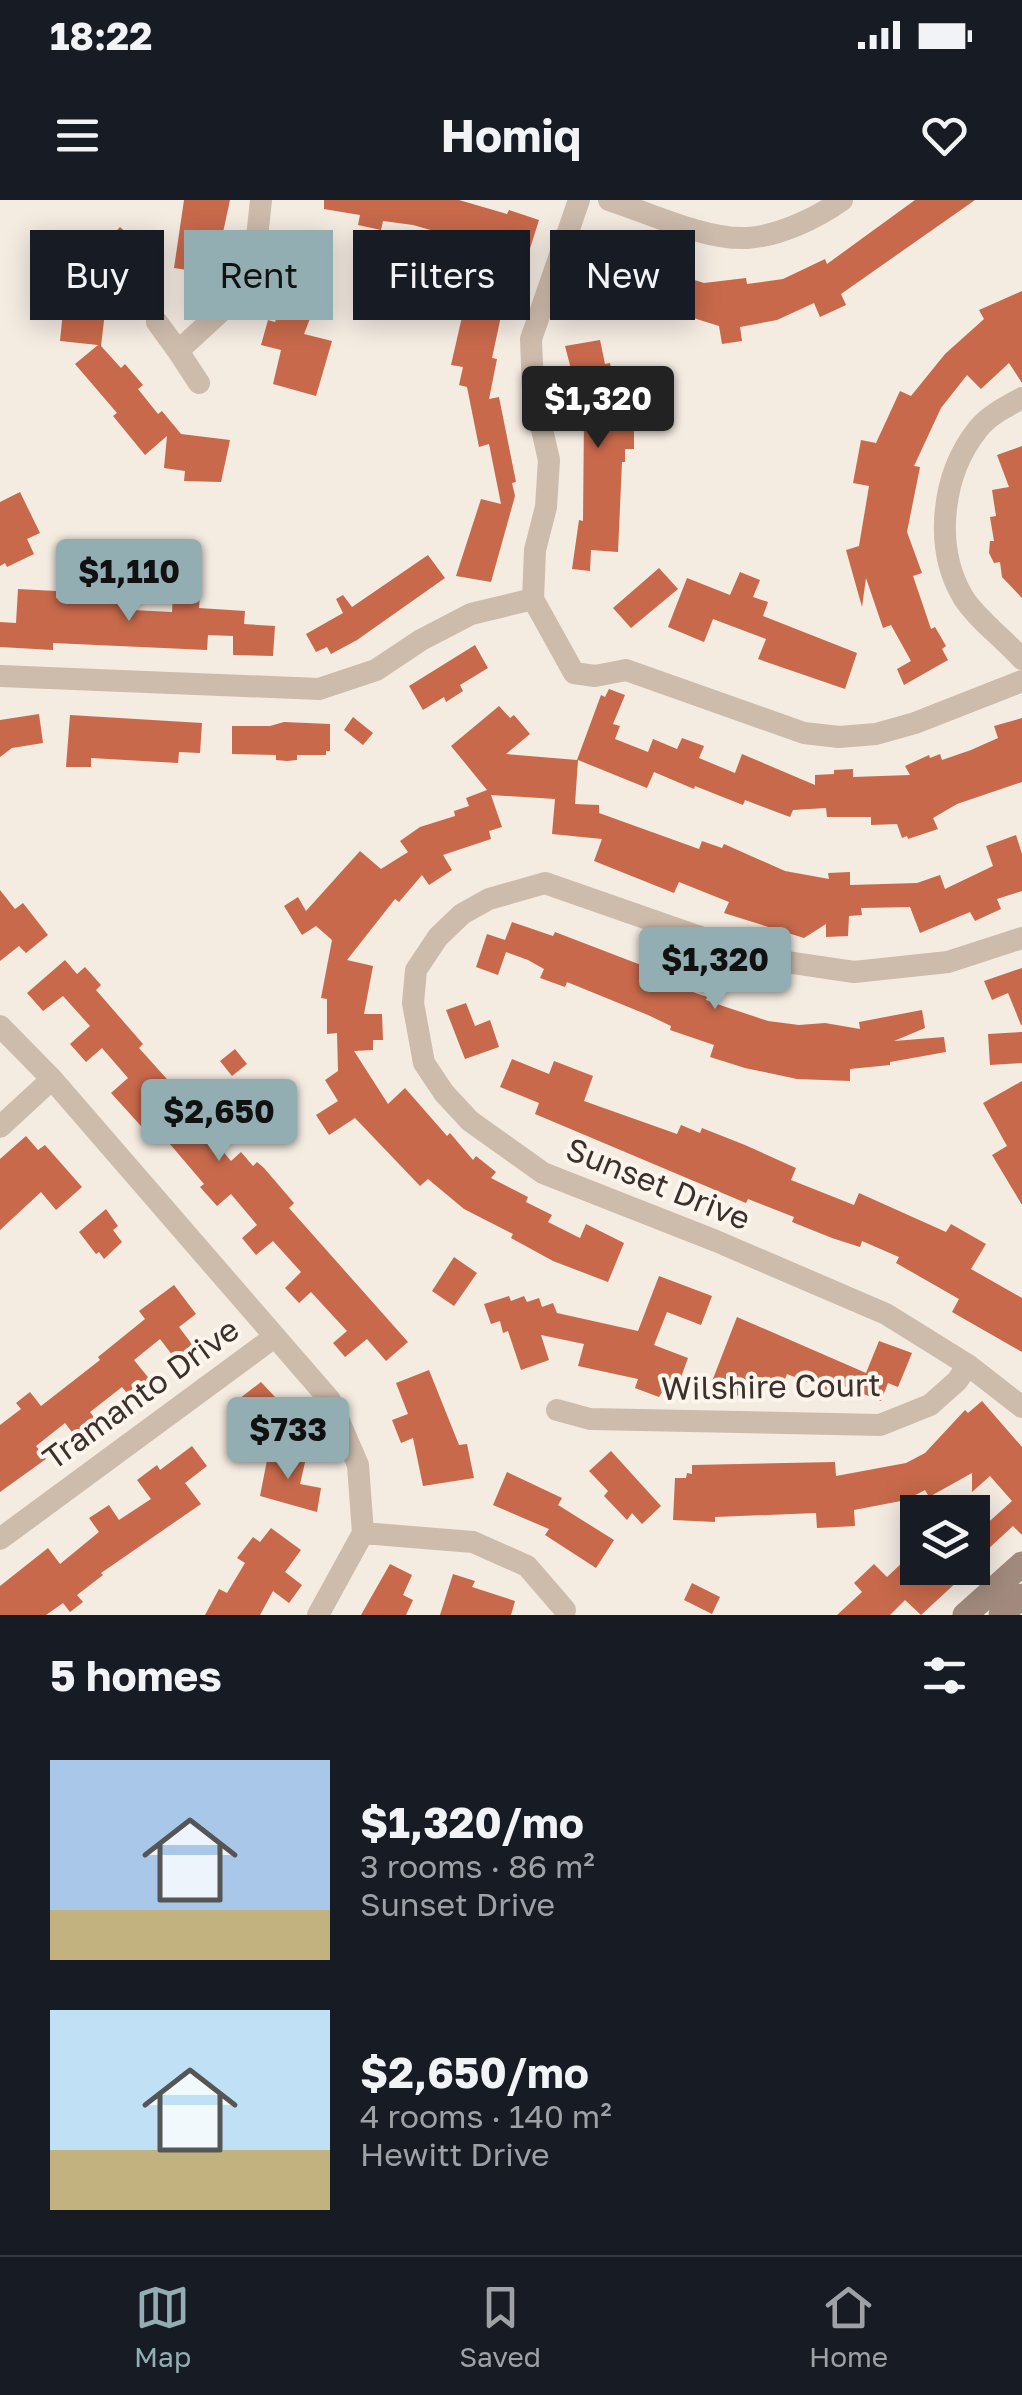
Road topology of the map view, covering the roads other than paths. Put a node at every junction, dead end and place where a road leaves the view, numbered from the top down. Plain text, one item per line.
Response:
1 (261, 200) edge
2 (579, 200) edge
3 (609, 200) edge
4 (842, 200) edge
5 (157, 322) dead end
6 (178, 351) junction
7 (199, 382) dead end
8 (1022, 398) edge
9 (533, 600) junction
10 (1022, 659) edge
11 (0, 676) edge
12 (1022, 681) edge
13 (1022, 938) edge
14 (0, 1026) edge
15 (52, 1079) junction
16 (0, 1127) edge
17 (273, 1338) junction
18 (968, 1365) junction
19 (1022, 1407) edge
20 (557, 1410) dead end
21 (363, 1533) junction
22 (0, 1539) edge
23 (1022, 1564) edge
24 (1022, 1596) edge
25 (565, 1610) dead end
26 (318, 1615) edge
27 (965, 1615) edge
28 (1001, 1615) edge

1 - 6 street
2 - 9 street
3 - 4 street
5 - 6 street
6 - 7 street
8 - 10 street
9 - 11 street
9 - 12 street
13 - 18 street, Sunset Drive
14 - 15 street
15 - 16 street
15 - 17 street
17 - 21 street
17 - 22 street, Tramanto Drive
18 - 19 street, Sunset Drive
18 - 20 street, Wilshire Court
21 - 25 street
21 - 26 street
23 - 27 main road
24 - 28 main road

